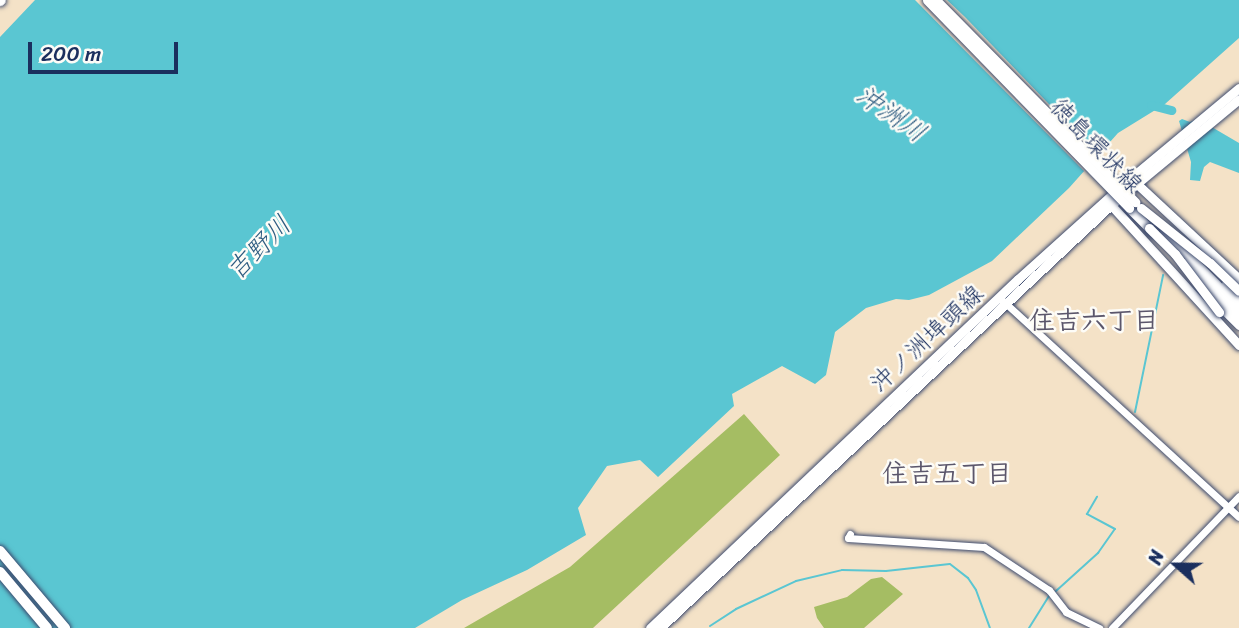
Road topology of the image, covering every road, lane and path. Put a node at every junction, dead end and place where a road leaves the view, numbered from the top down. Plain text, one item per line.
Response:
1 (927, 0) edge
2 (936, 0) edge
3 (1239, 88) edge
4 (1239, 99) edge
5 (1209, 118) junction
6 (1131, 183) junction
7 (1111, 201) junction
8 (1138, 205) junction
9 (1178, 222) junction
10 (1149, 228) junction
11 (1153, 251) junction
12 (1239, 279) edge
13 (1239, 290) edge
14 (1239, 298) edge
15 (1002, 300) junction
16 (1239, 307) edge
17 (1239, 317) edge
18 (1239, 325) edge
19 (1239, 333) edge
20 (1239, 345) edge
21 (1239, 496) edge
22 (1227, 508) junction
23 (1239, 517) edge
24 (850, 534) dead end
25 (0, 551) edge
26 (0, 572) edge
27 (47, 628) edge
28 (65, 628) edge
29 (650, 628) edge
30 (660, 628) edge
31 (1099, 628) edge
32 (1112, 628) edge

1 - 10 main road, 徳島環状線, bridge
2 - 8 main road, 徳島環状線, bridge
3 - 5 main road, 沖ノ洲埠頭線
4 - 5 main road, 沖ノ洲埠頭線
5 - 6 main road, 沖ノ洲埠頭線
6 - 7 main road, 沖ノ洲埠頭線
6 - 9 main road, 徳島環状線
7 - 11 main road, 徳島環状線
7 - 15 main road, 沖ノ洲埠頭線
8 - 13 main road, bridge
8 - 16 main road, bridge
9 - 12 main road, 徳島環状線
9 - 14 main road
10 - 17 main road, 徳島環状線, bridge
10 - 19 main road, bridge
11 - 18 main road
11 - 20 main road, 徳島環状線
15 - 22 street
15 - 29 main road, 沖ノ洲埠頭線
15 - 30 main road, 沖ノ洲埠頭線
21 - 22 street
22 - 23 street
22 - 32 street
24 - 31 street
25 - 28 highway
26 - 27 highway

